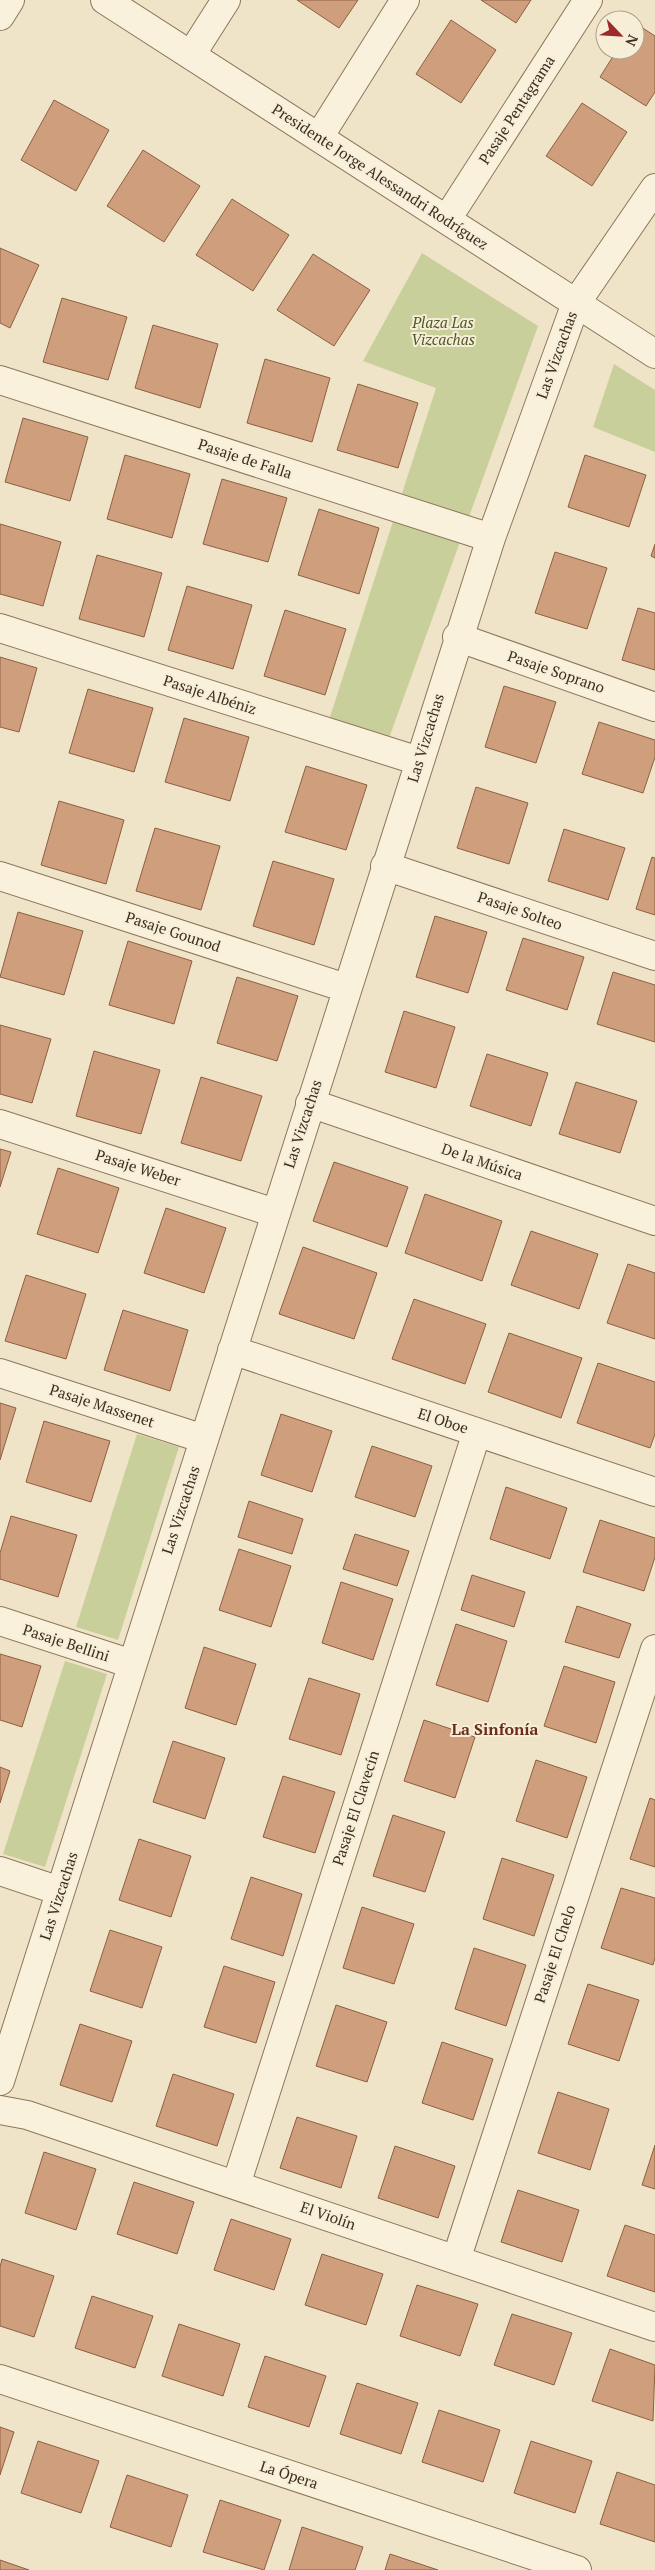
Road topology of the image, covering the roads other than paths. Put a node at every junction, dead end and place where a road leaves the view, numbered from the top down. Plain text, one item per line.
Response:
1 (10, 0) edge
2 (105, 0) edge
3 (226, 0) edge
4 (406, 0) edge
5 (588, 0) edge
6 (0, 16) edge
7 (191, 55) junction
8 (318, 137) junction
9 (655, 188) edge
10 (447, 219) junction
11 (576, 303) junction
12 (655, 354) edge
13 (0, 380) edge
14 (490, 538) junction
15 (0, 628) edge
16 (458, 637) junction
17 (655, 707) edge
18 (420, 761) junction
19 (385, 866) junction
20 (0, 876) edge
21 (655, 956) edge
22 (346, 988) junction
23 (310, 1104) junction
24 (0, 1124) edge
25 (275, 1213) junction
26 (655, 1221) edge
27 (232, 1350) junction
28 (0, 1373) edge
29 (477, 1432) junction
30 (204, 1439) junction
31 (655, 1492) edge
32 (0, 1621) edge
33 (655, 1648) edge
34 (132, 1664) junction
35 (0, 1871) edge
36 (60, 1891) junction
37 (0, 2081) edge
38 (0, 2110) edge
39 (236, 2185) junction
40 (456, 2260) junction
41 (655, 2326) edge
42 (0, 2380) edge
43 (577, 2570) edge

1 - 6 street
2 - 7 street, Presidente Jorge Alessandri Rodríguez
3 - 7 street
4 - 8 street
5 - 10 street, Pasaje Pentagrama
7 - 8 street, Presidente Jorge Alessandri Rodríguez
8 - 10 street, Presidente Jorge Alessandri Rodríguez
9 - 11 street, Las Vizcachas
10 - 11 street, Presidente Jorge Alessandri Rodríguez
11 - 12 street, Presidente Jorge Alessandri Rodríguez
11 - 14 street, Las Vizcachas
13 - 14 street, Pasaje de Falla
14 - 16 street, Las Vizcachas
15 - 18 street, Pasaje Albéniz
16 - 17 street, Pasaje Soprano
16 - 18 street, Las Vizcachas
18 - 19 street, Las Vizcachas
19 - 21 street, Pasaje Solteo
19 - 22 street, Las Vizcachas
20 - 22 street, Pasaje Gounod
22 - 23 street, Las Vizcachas
23 - 25 street, Las Vizcachas
23 - 26 street, De la Música
24 - 25 street, Pasaje Weber
25 - 27 street, Las Vizcachas
27 - 29 street, El Oboe
27 - 30 street, Las Vizcachas
28 - 30 street, Pasaje Massenet
29 - 31 street, El Oboe
29 - 39 street, Pasaje El Clavecín
30 - 34 street, Las Vizcachas
32 - 34 street, Pasaje Bellini
33 - 40 street, Pasaje El Chelo
34 - 36 street, Las Vizcachas
35 - 36 street
36 - 37 street, Las Vizcachas
38 - 39 street, El Violín
39 - 40 street, El Violín
40 - 41 street, El Violín
42 - 43 street, La Ópera

